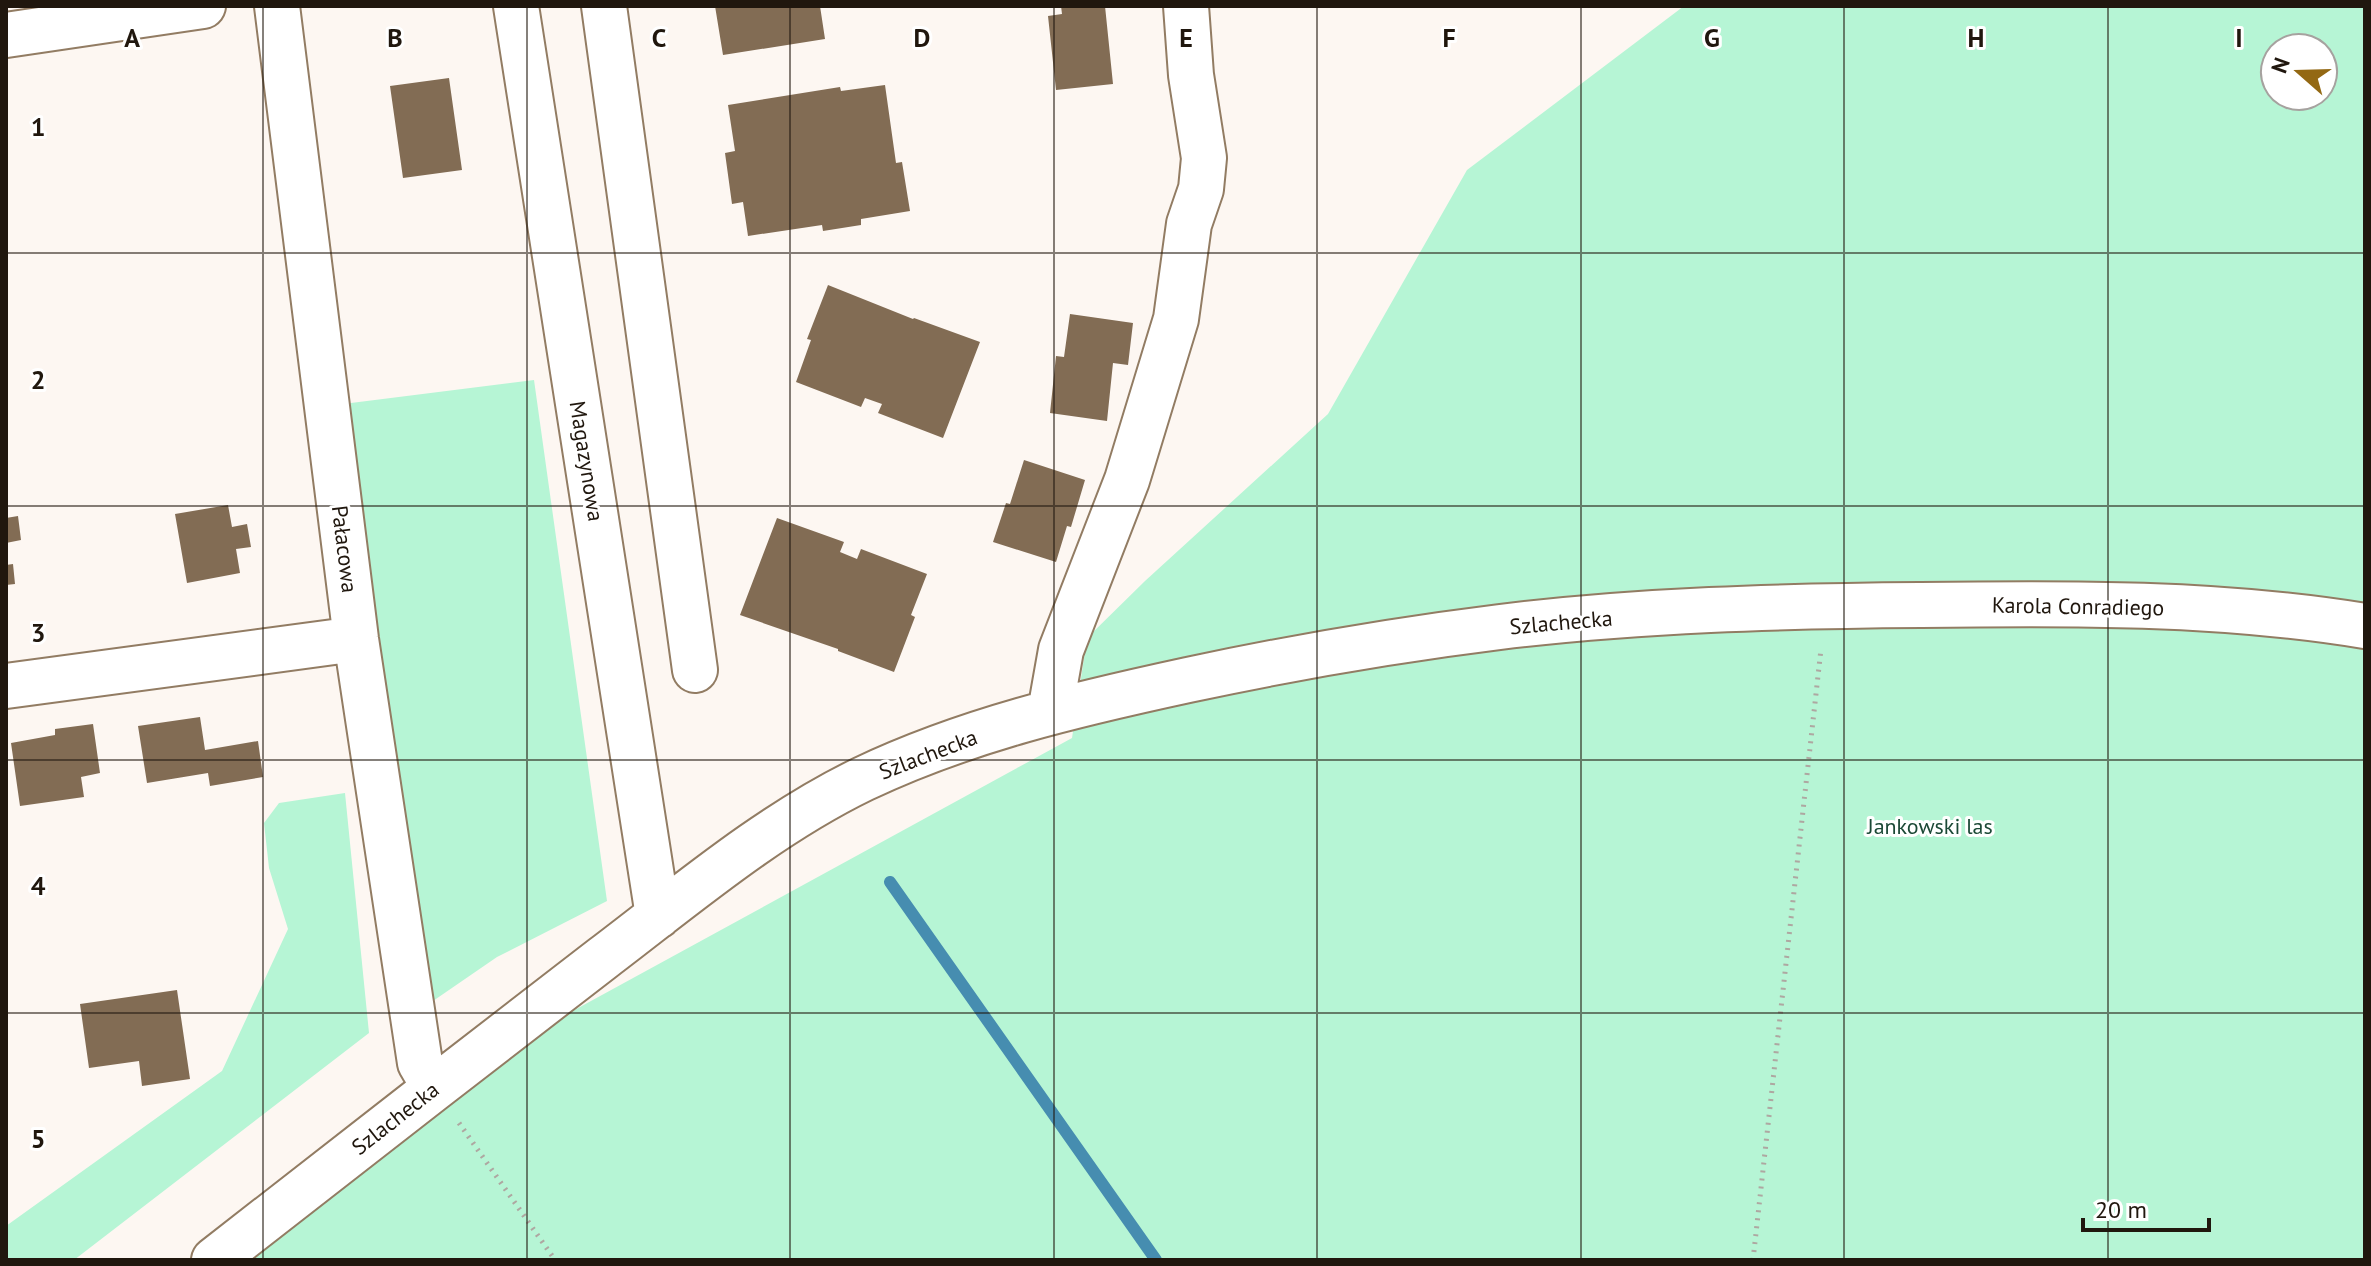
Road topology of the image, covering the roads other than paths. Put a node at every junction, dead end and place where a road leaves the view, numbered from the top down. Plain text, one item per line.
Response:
1 (203, 6) edge
2 (277, 6) edge
3 (516, 6) edge
4 (604, 6) edge
5 (1186, 6) edge
6 (6, 35) edge
7 (1808, 606) joint
8 (2365, 626) edge
9 (356, 639) junction
10 (695, 670) dead end
11 (6, 686) edge
12 (1050, 712) junction
13 (658, 916) junction
14 (434, 1087) junction
15 (214, 1260) edge

1 - 6 street
2 - 9 street, Pałacowa
3 - 13 street, Magazynowa
4 - 10 street
5 - 12 street
7 - 8 street, Karola Conradiego
7 - 12 street, Szlachecka
9 - 11 street
9 - 14 street, Pałacowa
12 - 13 street, Szlachecka
13 - 14 street, Szlachecka
14 - 15 street, Szlachecka

